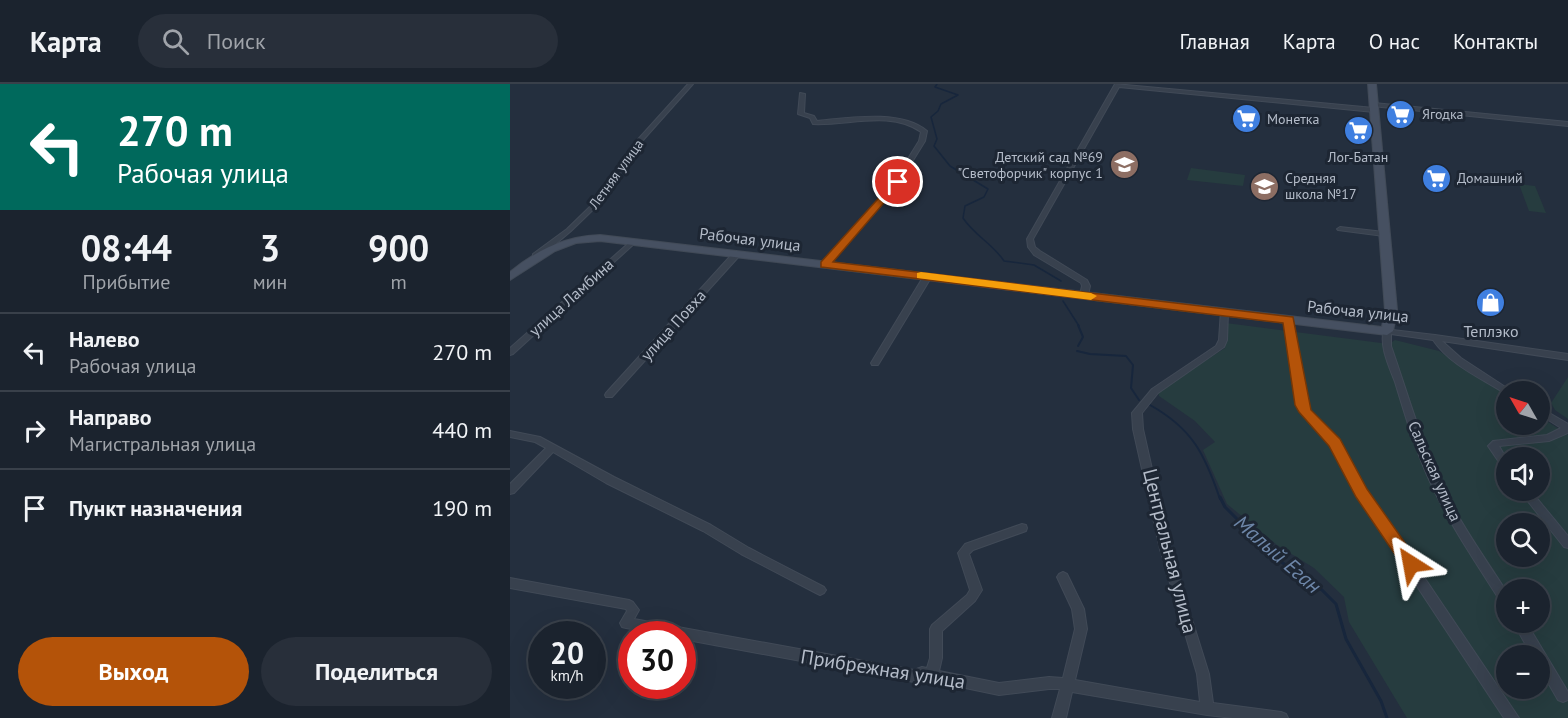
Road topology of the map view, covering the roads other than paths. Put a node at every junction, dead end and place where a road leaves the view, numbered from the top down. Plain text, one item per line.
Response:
1 (691, 84) edge
2 (1372, 84) edge
3 (1117, 85) edge
4 (802, 94) dead end
5 (1374, 107) junction
6 (1568, 124) edge
7 (1340, 229) dead end
8 (1384, 234) junction
9 (633, 242) junction
10 (737, 254) junction
11 (535, 257) junction
12 (825, 264) junction
13 (928, 276) junction
14 (510, 277) edge
15 (1084, 295) junction
16 (1224, 312) junction
17 (1289, 320) junction
18 (1387, 331) junction
19 (1436, 337) junction
20 (510, 352) edge
21 (1568, 357) edge
22 (875, 363) dead end
23 (1496, 383) edge
24 (609, 396) dead end
25 (1550, 417) edge
26 (1568, 429) edge
27 (510, 434) edge
28 (551, 449) junction
29 (1496, 451) edge
30 (510, 490) edge
31 (1533, 501) edge
32 (1022, 528) dead end
33 (1568, 544) edge
34 (1063, 577) dead end
35 (510, 583) edge
36 (1496, 585) edge
37 (820, 590) dead end
38 (1526, 633) edge
39 (932, 675) junction
40 (1067, 685) junction
41 (1563, 696) dead end
42 (1200, 711) edge
43 (1059, 718) edge
44 (1281, 718) edge
45 (1512, 718) edge

1 - 11 street, Летняя улица
2 - 5 street
3 - 5 street
3 - 15 street
4 - 12 street
5 - 6 street
5 - 8 street
7 - 8 street
8 - 18 street
9 - 10 street, Рабочая улица
9 - 11 street, Рабочая улица
9 - 20 street, улица Ламбина
10 - 12 street, Рабочая улица
10 - 24 street, улица Повха
11 - 14 street, Рабочая улица
12 - 13 street, Рабочая улица
13 - 15 street, Рабочая улица
13 - 22 street
15 - 16 street, Рабочая улица
16 - 17 street, Рабочая улица
16 - 42 street, Центральная улица
17 - 18 street, Рабочая улица
17 - 45 street
18 - 19 street, Рабочая улица
18 - 36 street, Сальская улица
19 - 21 street, Рабочая улица
19 - 23 street
25 - 26 street
26 - 29 street
27 - 28 street
28 - 30 street
28 - 37 street
31 - 33 street
32 - 39 street
34 - 40 street
35 - 39 street, Прибрежная улица
38 - 41 street
39 - 40 street, Прибрежная улица
40 - 42 street, Прибрежная улица
40 - 43 street
42 - 44 street, Прибрежная улица

